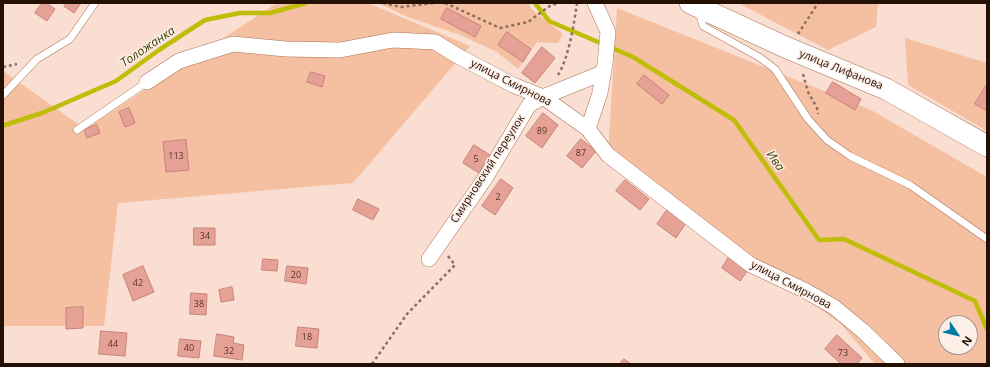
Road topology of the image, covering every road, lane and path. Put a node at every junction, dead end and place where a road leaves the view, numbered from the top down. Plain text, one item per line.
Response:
1 (95, 3) edge
2 (383, 3) edge
3 (434, 3) edge
4 (445, 3) edge
5 (559, 3) edge
6 (577, 3) edge
7 (595, 3) edge
8 (689, 3) edge
9 (818, 3) edge
10 (792, 33) dead end
11 (604, 69) junction
12 (802, 69) dead end
13 (147, 82) joint
14 (3, 95) edge
15 (543, 98) junction
16 (588, 129) junction
17 (77, 130) dead end
18 (822, 135) junction
19 (987, 146) edge
20 (987, 239) edge
21 (429, 259) dead end
22 (897, 364) edge

1 - 14 lane
2 - 3 path
4 - 5 path
6 - 15 path
7 - 11 street
8 - 18 lane
8 - 19 street, улица Лифанова
9 - 10 path
11 - 15 street, Смирновский переулок
11 - 16 street
12 - 18 path
13 - 15 street, улица Смирнова
13 - 17 lane
15 - 16 street, улица Смирнова
15 - 21 street, Смирновский переулок
16 - 22 street, улица Смирнова
18 - 20 lane

